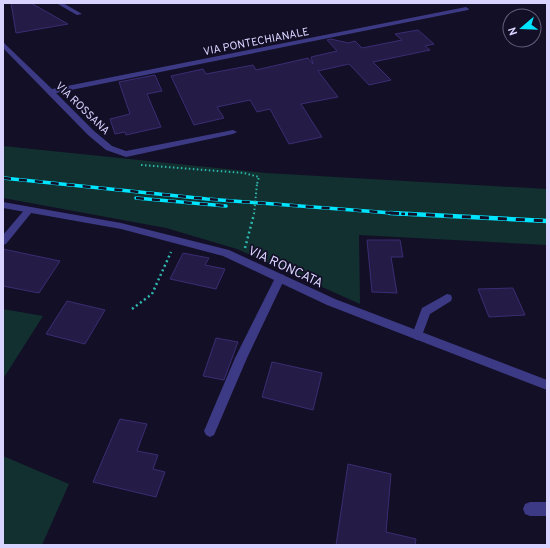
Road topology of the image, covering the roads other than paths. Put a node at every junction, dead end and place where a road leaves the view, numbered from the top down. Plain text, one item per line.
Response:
1 (59, 3) edge
2 (466, 9) dead end
3 (79, 14) dead end
4 (3, 44) edge
5 (50, 92) junction
6 (233, 132) dead end
7 (3, 205) edge
8 (29, 210) junction
9 (3, 242) edge
10 (280, 278) junction
11 (447, 298) dead end
12 (417, 335) junction
13 (547, 386) edge
14 (210, 431) dead end
15 (530, 508) dead end
16 (547, 509) edge

1 - 3 street
2 - 5 street, VIA PONTECHIANALE
4 - 5 street, VIA ROSSANA
5 - 6 street, VIA ROSSANA
7 - 8 street, VIA RONCATA
8 - 9 street
8 - 10 street, VIA RONCATA
10 - 12 street, VIA RONCATA
10 - 14 street
11 - 12 street
12 - 13 street, VIA RONCATA
15 - 16 street

